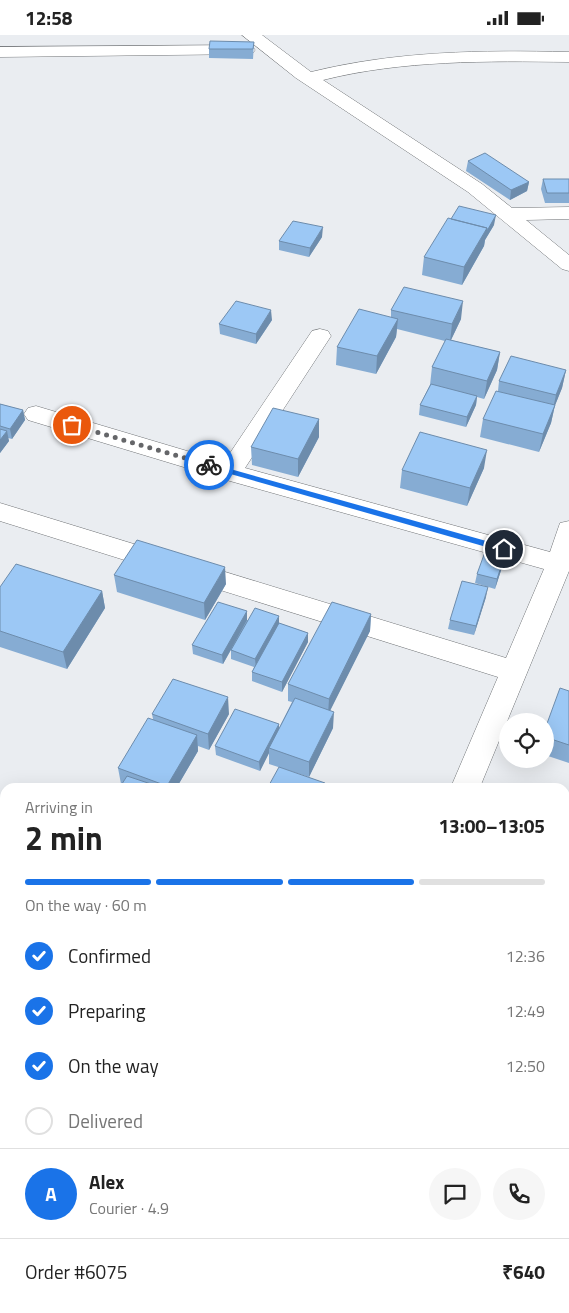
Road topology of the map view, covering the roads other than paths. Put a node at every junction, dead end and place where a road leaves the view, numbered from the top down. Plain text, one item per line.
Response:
1 (251, 35) edge
2 (270, 49) junction
3 (0, 52) edge
4 (569, 57) edge
5 (308, 78) junction
6 (569, 213) edge
7 (507, 214) junction
8 (569, 265) edge
9 (320, 336) dead end
10 (36, 414) dead end
11 (230, 472) junction
12 (0, 511) edge
13 (569, 530) edge
14 (559, 564) junction
15 (514, 671) junction
16 (468, 783) edge

1 - 2 street
2 - 3 street
2 - 5 street
4 - 5 street
5 - 7 street
6 - 7 street
7 - 8 street
9 - 11 street
10 - 11 street
11 - 14 street
12 - 15 street
13 - 14 street
14 - 15 street
15 - 16 street

